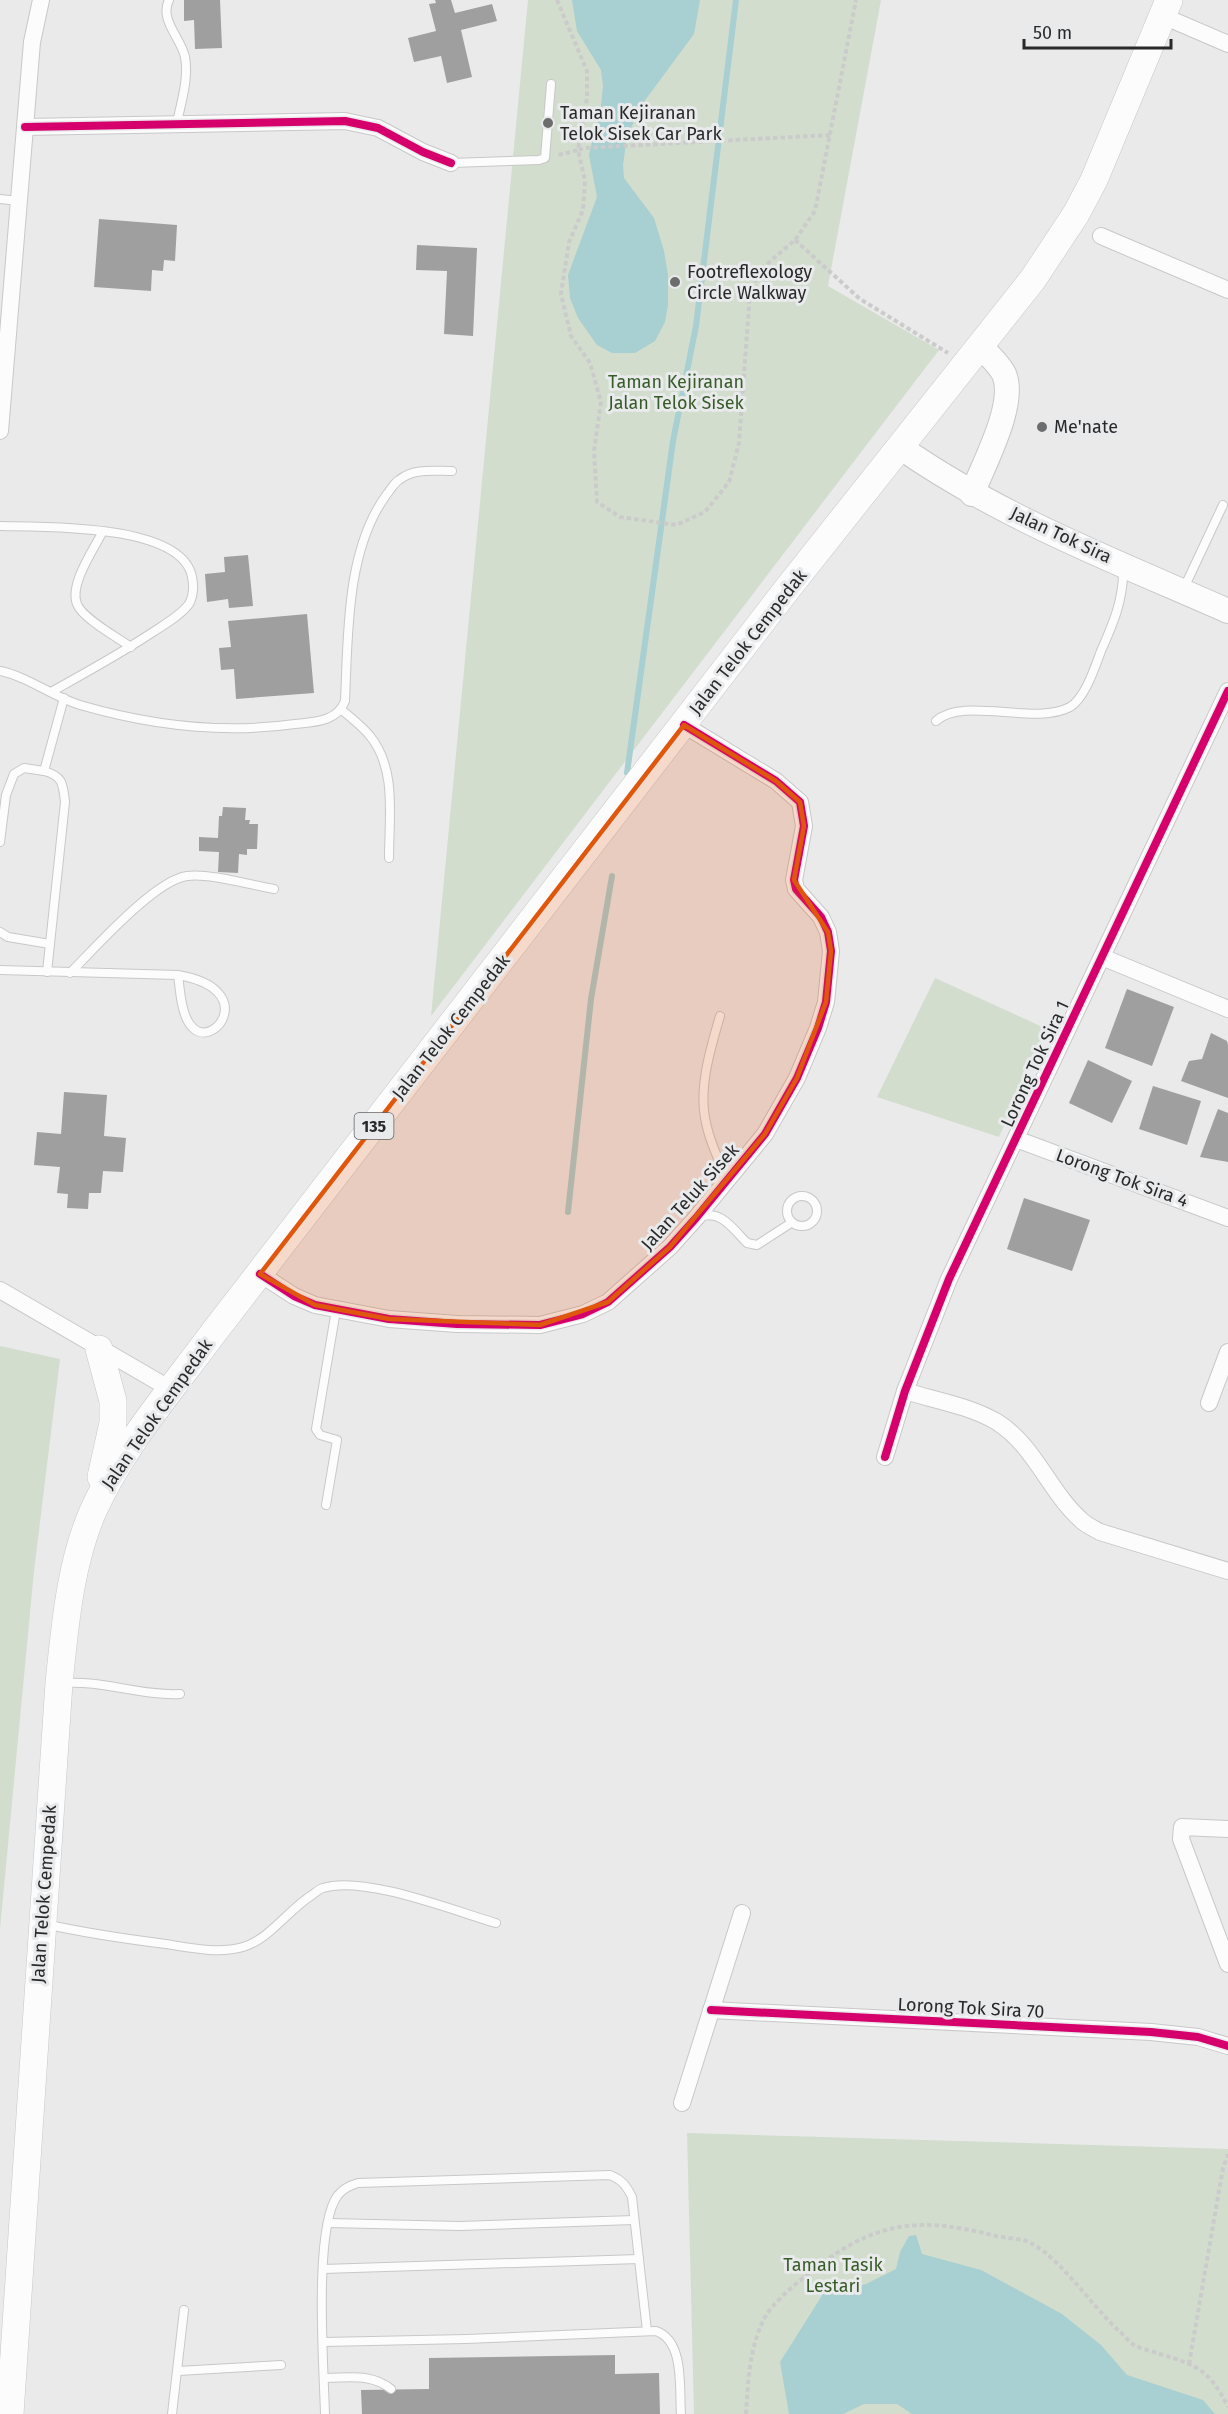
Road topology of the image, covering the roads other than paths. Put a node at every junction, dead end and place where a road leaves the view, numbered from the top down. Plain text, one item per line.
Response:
1 (41, 0) edge
2 (169, 0) edge
3 (1166, 8) edge
4 (1228, 44) edge
5 (551, 84) dead end
6 (177, 123) junction
7 (25, 127) junction
8 (451, 163) joint
9 (0, 199) edge
10 (20, 201) junction
11 (1101, 236) dead end
12 (1228, 290) edge
13 (973, 354) junction
14 (0, 431) edge
15 (900, 447) junction
16 (452, 471) dead end
17 (972, 494) junction
18 (1223, 504) dead end
19 (0, 526) edge
20 (103, 531) junction
21 (1123, 565) junction
22 (1182, 591) junction
23 (1228, 611) edge
24 (130, 647) junction
25 (0, 671) edge
26 (1228, 691) edge
27 (51, 692) junction
28 (64, 698) junction
29 (342, 710) junction
30 (936, 721) dead end
31 (684, 725) junction
32 (44, 771) junction
33 (0, 842) edge
34 (389, 858) dead end
35 (274, 889) dead end
36 (0, 932) edge
37 (50, 944) junction
38 (1102, 957) junction
39 (0, 970) edge
40 (47, 972) junction
41 (70, 973) junction
42 (178, 975) junction
43 (1228, 1009) edge
44 (720, 1016) dead end
45 (1016, 1140) junction
46 (728, 1180) junction
47 (696, 1218) junction
48 (1228, 1218) edge
49 (791, 1222) dead end
50 (260, 1274) junction
51 (0, 1290) edge
52 (336, 1310) junction
53 (99, 1349) junction
54 (1228, 1352) edge
55 (172, 1390) junction
56 (905, 1391) junction
57 (1209, 1403) dead end
58 (885, 1457) dead end
59 (326, 1505) dead end
60 (93, 1511) junction
61 (1228, 1571) edge
62 (59, 1683) junction
63 (180, 1694) dead end
64 (1228, 1829) edge
65 (742, 1913) dead end
66 (496, 1923) dead end
67 (42, 1924) junction
68 (1228, 1964) edge
69 (711, 2010) junction
70 (1228, 2046) edge
71 (682, 2103) dead end
72 (634, 2220) junction
73 (329, 2223) junction
74 (639, 2259) junction
75 (323, 2269) junction
76 (184, 2310) dead end
77 (647, 2331) junction
78 (324, 2342) junction
79 (281, 2365) dead end
80 (178, 2371) junction
81 (324, 2378) junction
82 (391, 2389) dead end
83 (10, 2414) edge
84 (172, 2414) edge
85 (325, 2414) edge
86 (681, 2414) edge

1 - 7 street
2 - 6 lane
3 - 4 street
3 - 13 main road, Jalan Telok Cempedak / 135
5 - 8 lane
6 - 7 street
6 - 8 street
7 - 10 street
9 - 10 lane
10 - 14 street
11 - 12 street
13 - 15 main road, Jalan Telok Cempedak / 135
13 - 17 street
15 - 17 street, Jalan Tok Sira
15 - 31 main road, Jalan Telok Cempedak / 135
16 - 29 lane
17 - 21 street, Jalan Tok Sira
18 - 22 lane
19 - 20 lane
20 - 24 lane
20 - 24 lane
21 - 22 street, Jalan Tok Sira
21 - 30 lane
22 - 23 street, Jalan Tok Sira
24 - 27 lane
25 - 27 lane
26 - 38 street, Lorong Tok Sira 1
27 - 28 lane
28 - 29 lane
28 - 32 lane
29 - 34 lane
31 - 46 street, Jalan Teluk Sisek
31 - 50 main road, Jalan Telok Cempedak / 135
32 - 33 lane
32 - 37 lane
35 - 41 lane
36 - 37 lane
37 - 40 lane
38 - 43 street
38 - 45 street, Lorong Tok Sira 1
39 - 40 lane
40 - 41 lane
41 - 42 lane
42 - 42 lane
44 - 46 lane
45 - 48 street, Lorong Tok Sira 4
45 - 56 street, Lorong Tok Sira 1
46 - 47 street, Jalan Teluk Sisek
47 - 49 lane
47 - 52 street, Jalan Teluk Sisek
50 - 52 street, Jalan Teluk Sisek
50 - 55 main road, Jalan Telok Cempedak / 135
51 - 53 street
52 - 59 lane
53 - 55 street
53 - 60 main road
54 - 57 street
55 - 60 main road, Jalan Telok Cempedak / 135
56 - 58 street, Lorong Tok Sira 1
56 - 61 street
60 - 62 main road, Jalan Telok Cempedak / 135
62 - 63 lane
62 - 67 main road, Jalan Telok Cempedak / 135
64 - 68 street
65 - 69 street
66 - 67 lane
67 - 83 main road, Jalan Telok Cempedak / 135
69 - 70 street, Lorong Tok Sira 70
69 - 71 street
72 - 73 lane
72 - 73 lane
72 - 74 lane
73 - 75 lane
74 - 75 lane
74 - 77 lane
75 - 78 lane
76 - 80 lane
77 - 78 lane
77 - 86 lane
78 - 81 lane
79 - 80 lane
80 - 84 lane
81 - 82 lane
81 - 85 lane

